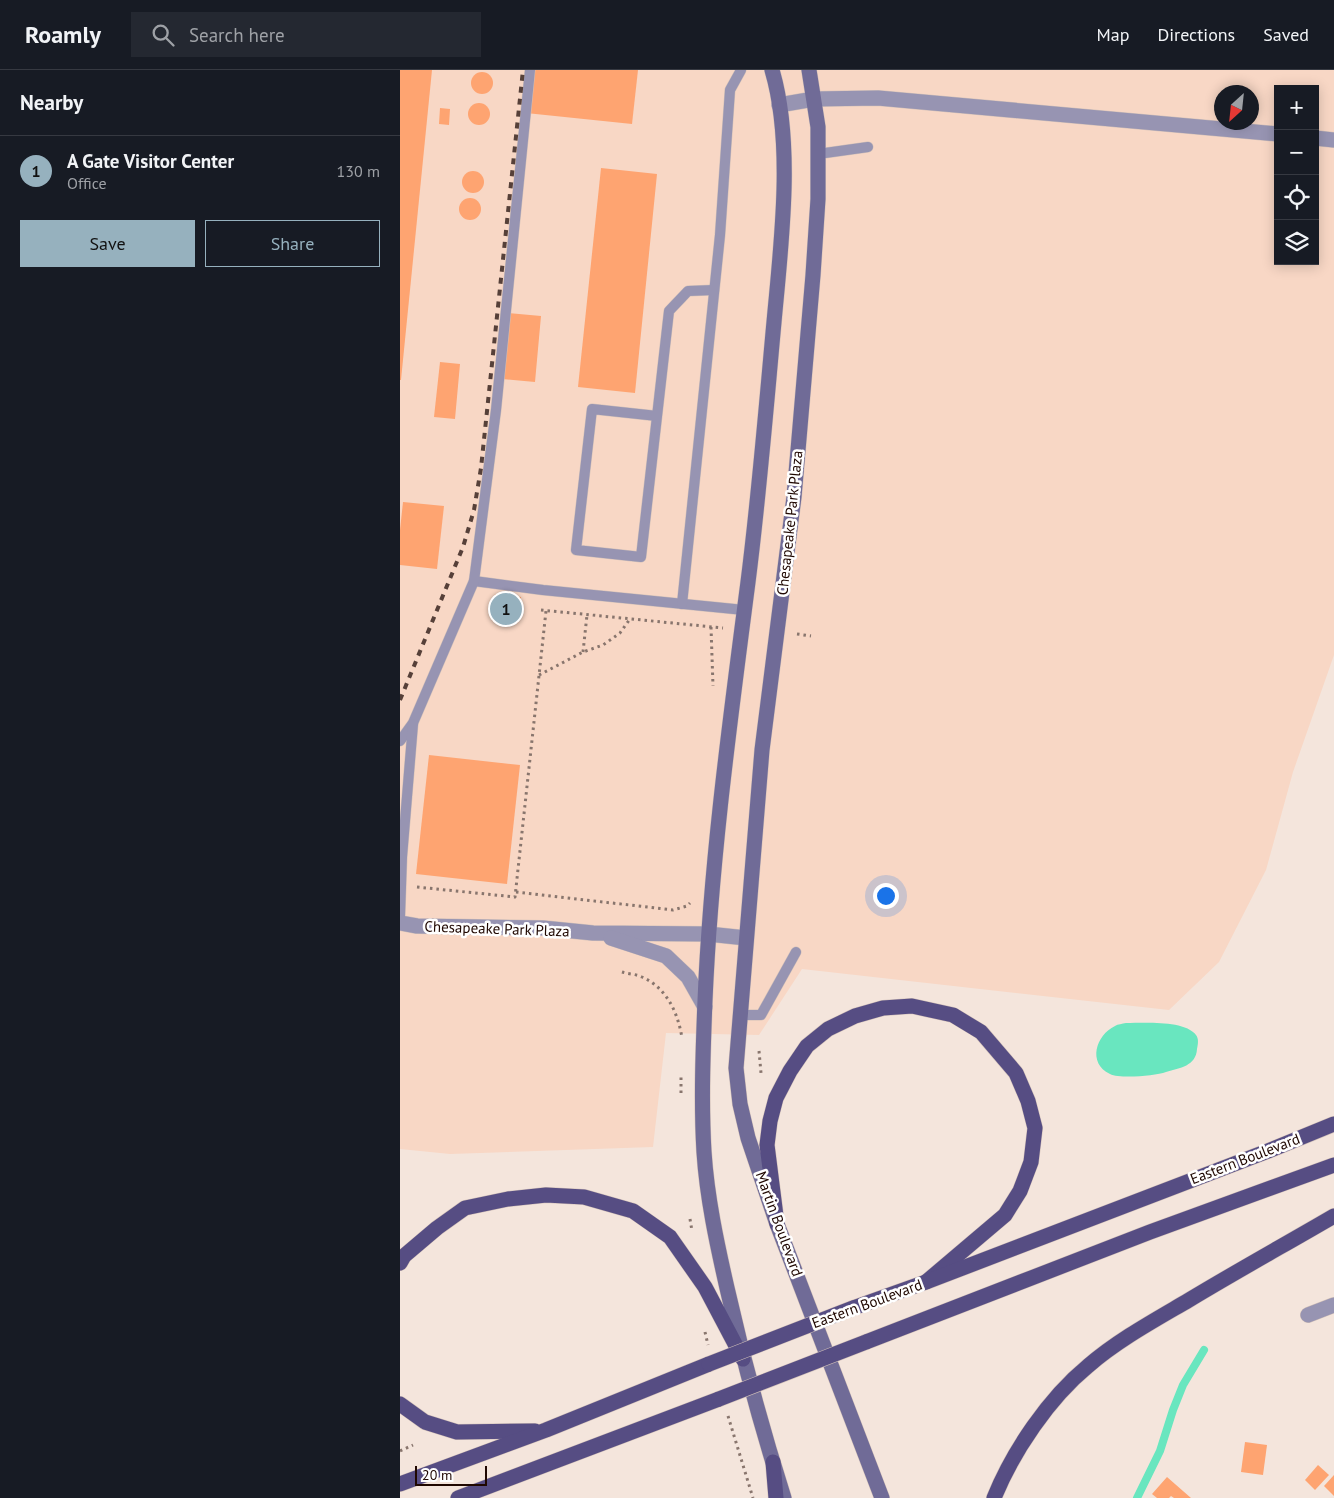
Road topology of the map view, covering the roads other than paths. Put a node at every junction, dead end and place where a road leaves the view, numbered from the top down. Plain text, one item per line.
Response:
1 (530, 70) edge
2 (741, 70) edge
3 (772, 70) edge
4 (809, 70) edge
5 (814, 99) junction
6 (779, 105) junction
7 (1274, 134) edge
8 (1319, 138) edge
9 (1334, 140) edge
10 (868, 148) dead end
11 (818, 154) junction
12 (714, 290) junction
13 (656, 416) junction
14 (474, 581) junction
15 (682, 604) junction
16 (744, 610) junction
17 (413, 723) junction
18 (400, 742) edge
19 (400, 916) edge
20 (400, 922) edge
21 (593, 933) junction
22 (708, 934) junction
23 (746, 938) junction
24 (796, 952) dead end
25 (705, 1008) junction
26 (739, 1015) junction
27 (1334, 1124) edge
28 (1334, 1165) edge
29 (1334, 1216) edge
30 (778, 1224) junction
31 (400, 1263) edge
32 (926, 1282) junction
33 (1334, 1305) edge
34 (1308, 1315) dead end
35 (743, 1359) junction
36 (400, 1404) edge
37 (546, 1430) junction
38 (773, 1462) junction
39 (510, 1479) junction
40 (400, 1484) edge
41 (458, 1498) edge
42 (476, 1498) edge
43 (776, 1498) edge
44 (784, 1498) edge
45 (882, 1498) edge
46 (994, 1498) edge

1 - 14 lane
2 - 12 lane
3 - 6 street
4 - 5 street, Chesapeake Park Plaza
5 - 6 street
5 - 7 street
5 - 11 street, Chesapeake Park Plaza
6 - 16 street
8 - 9 street
10 - 11 lane
11 - 23 street, Chesapeake Park Plaza
12 - 13 lane
12 - 15 lane
13 - 13 lane
14 - 15 lane
14 - 17 lane
15 - 16 lane
16 - 22 street
17 - 18 lane
17 - 19 lane
20 - 21 street, Chesapeake Park Plaza
21 - 22 street, Chesapeake Park Plaza
21 - 25 street, Chesapeake Park Plaza
22 - 23 street, Chesapeake Park Plaza
22 - 25 street
23 - 26 street, Martin Boulevard
24 - 26 lane
25 - 35 street
26 - 30 street, Martin Boulevard
27 - 32 main road, Eastern Boulevard
28 - 39 main road, bridge
29 - 46 main road
30 - 32 main road
30 - 45 street, Martin Boulevard
31 - 35 main road
32 - 37 main road, Eastern Boulevard, bridge
33 - 34 street
35 - 38 street
36 - 37 main road
37 - 40 main road, Eastern Boulevard
38 - 43 main road
38 - 44 street
39 - 41 main road
39 - 42 main road

